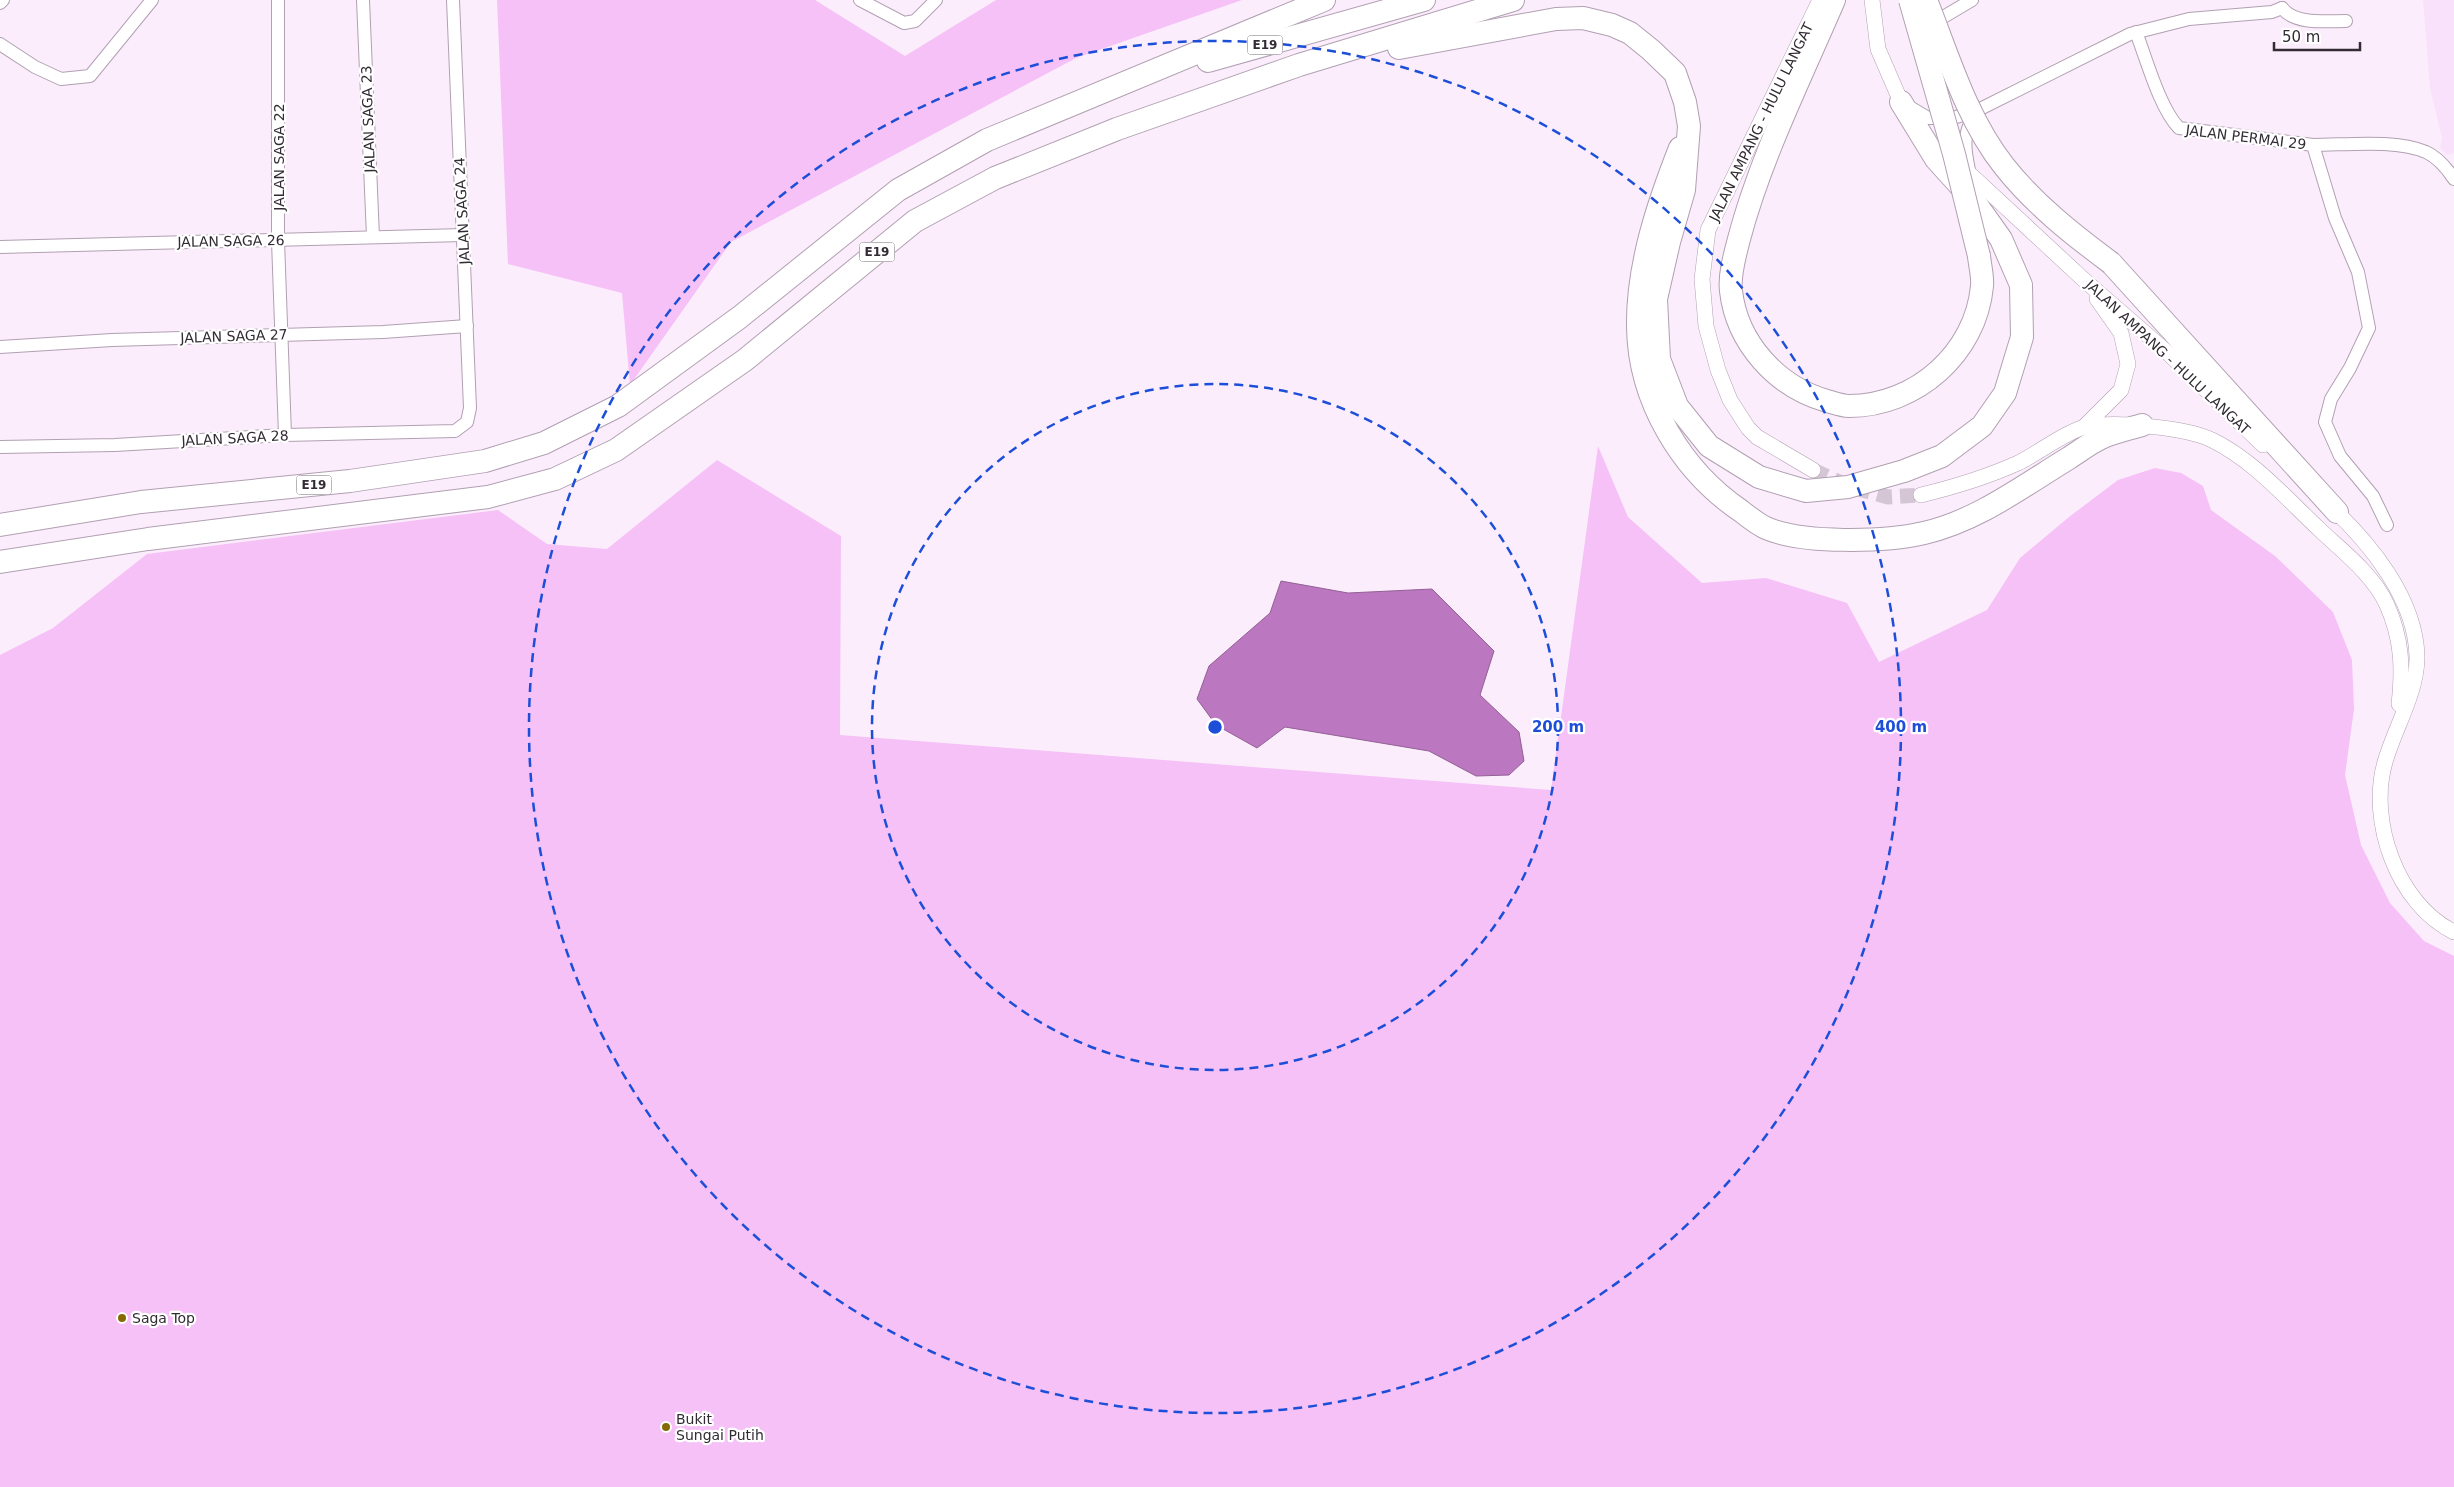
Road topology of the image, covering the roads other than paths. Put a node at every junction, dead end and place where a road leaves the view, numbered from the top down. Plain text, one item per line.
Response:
1 (3, 0) edge
2 (152, 0) edge
3 (278, 0) edge
4 (363, 0) edge
5 (453, 0) edge
6 (860, 0) edge
7 (936, 0) edge
8 (1324, 0) edge
9 (1424, 0) edge
10 (1513, 0) edge
11 (1820, 0) edge
12 (1834, 0) edge
13 (1872, 0) edge
14 (1910, 0) edge
15 (1926, 0) edge
16 (1972, 0) edge
17 (0, 3) edge
18 (2284, 4) edge
19 (1945, 16) dead end
20 (2346, 22) dead end
21 (2136, 32) junction
22 (0, 44) edge
23 (1299, 65) junction
24 (1106, 90) junction
25 (1901, 102) junction
26 (1978, 110) junction
27 (1689, 126) junction
28 (2312, 145) junction
29 (1970, 175) junction
30 (2454, 179) edge
31 (463, 235) junction
32 (373, 237) junction
33 (278, 240) junction
34 (0, 246) edge
35 (2083, 279) junction
36 (467, 326) junction
37 (282, 335) junction
38 (0, 347) edge
39 (467, 422) joint
40 (2142, 425) junction
41 (2084, 427) junction
42 (285, 434) junction
43 (0, 447) edge
44 (1813, 470) tunnel mouth
45 (1921, 495) tunnel mouth
46 (2336, 512) junction
47 (0, 525) edge
48 (2387, 525) dead end
49 (0, 562) edge
50 (2396, 733) junction
51 (2454, 932) edge

1 - 17 street
2 - 22 street
3 - 33 street, JALAN SAGA 22
4 - 32 street, JALAN SAGA 23
5 - 31 street, JALAN SAGA 24
6 - 7 street
8 - 24 highway
9 - 24 highway, E19
10 - 23 highway, E19
11 - 44 street, JALAN AMPANG - HULU LANGAT
12 - 14 highway, bridge
13 - 25 street, JALAN AMPANG - HULU LANGAT
15 - 46 highway, bridge
16 - 19 street
18 - 20 street
18 - 21 street
21 - 26 street
21 - 28 street, JALAN PERMAI 29
23 - 27 highway
23 - 49 highway, E19
24 - 47 highway, E19
25 - 26 street
25 - 27 highway
25 - 29 street, JALAN AMPANG - HULU LANGAT
26 - 29 street
27 - 40 highway
28 - 30 street
28 - 48 street, JALAN PERMAI 29
29 - 35 street, JALAN AMPANG - HULU LANGAT
31 - 32 street, JALAN SAGA 26
31 - 36 street, JALAN SAGA 24
32 - 33 street, JALAN SAGA 26
33 - 34 street, JALAN SAGA 26
33 - 37 street, JALAN SAGA 22
35 - 41 street
35 - 46 street, JALAN AMPANG - HULU LANGAT
36 - 37 street, JALAN SAGA 27
36 - 39 street, JALAN SAGA 24
37 - 38 street, JALAN SAGA 27
37 - 42 street, JALAN SAGA 22
39 - 42 street, JALAN SAGA 28
40 - 41 street, JALAN AMPANG - HULU LANGAT
40 - 50 street, JALAN AMPANG - HULU LANGAT
41 - 45 street, JALAN AMPANG - HULU LANGAT
42 - 43 street, JALAN SAGA 28
46 - 50 street, JALAN AMPANG - HULU LANGAT
50 - 51 street, JALAN AMPANG - HULU LANGAT

